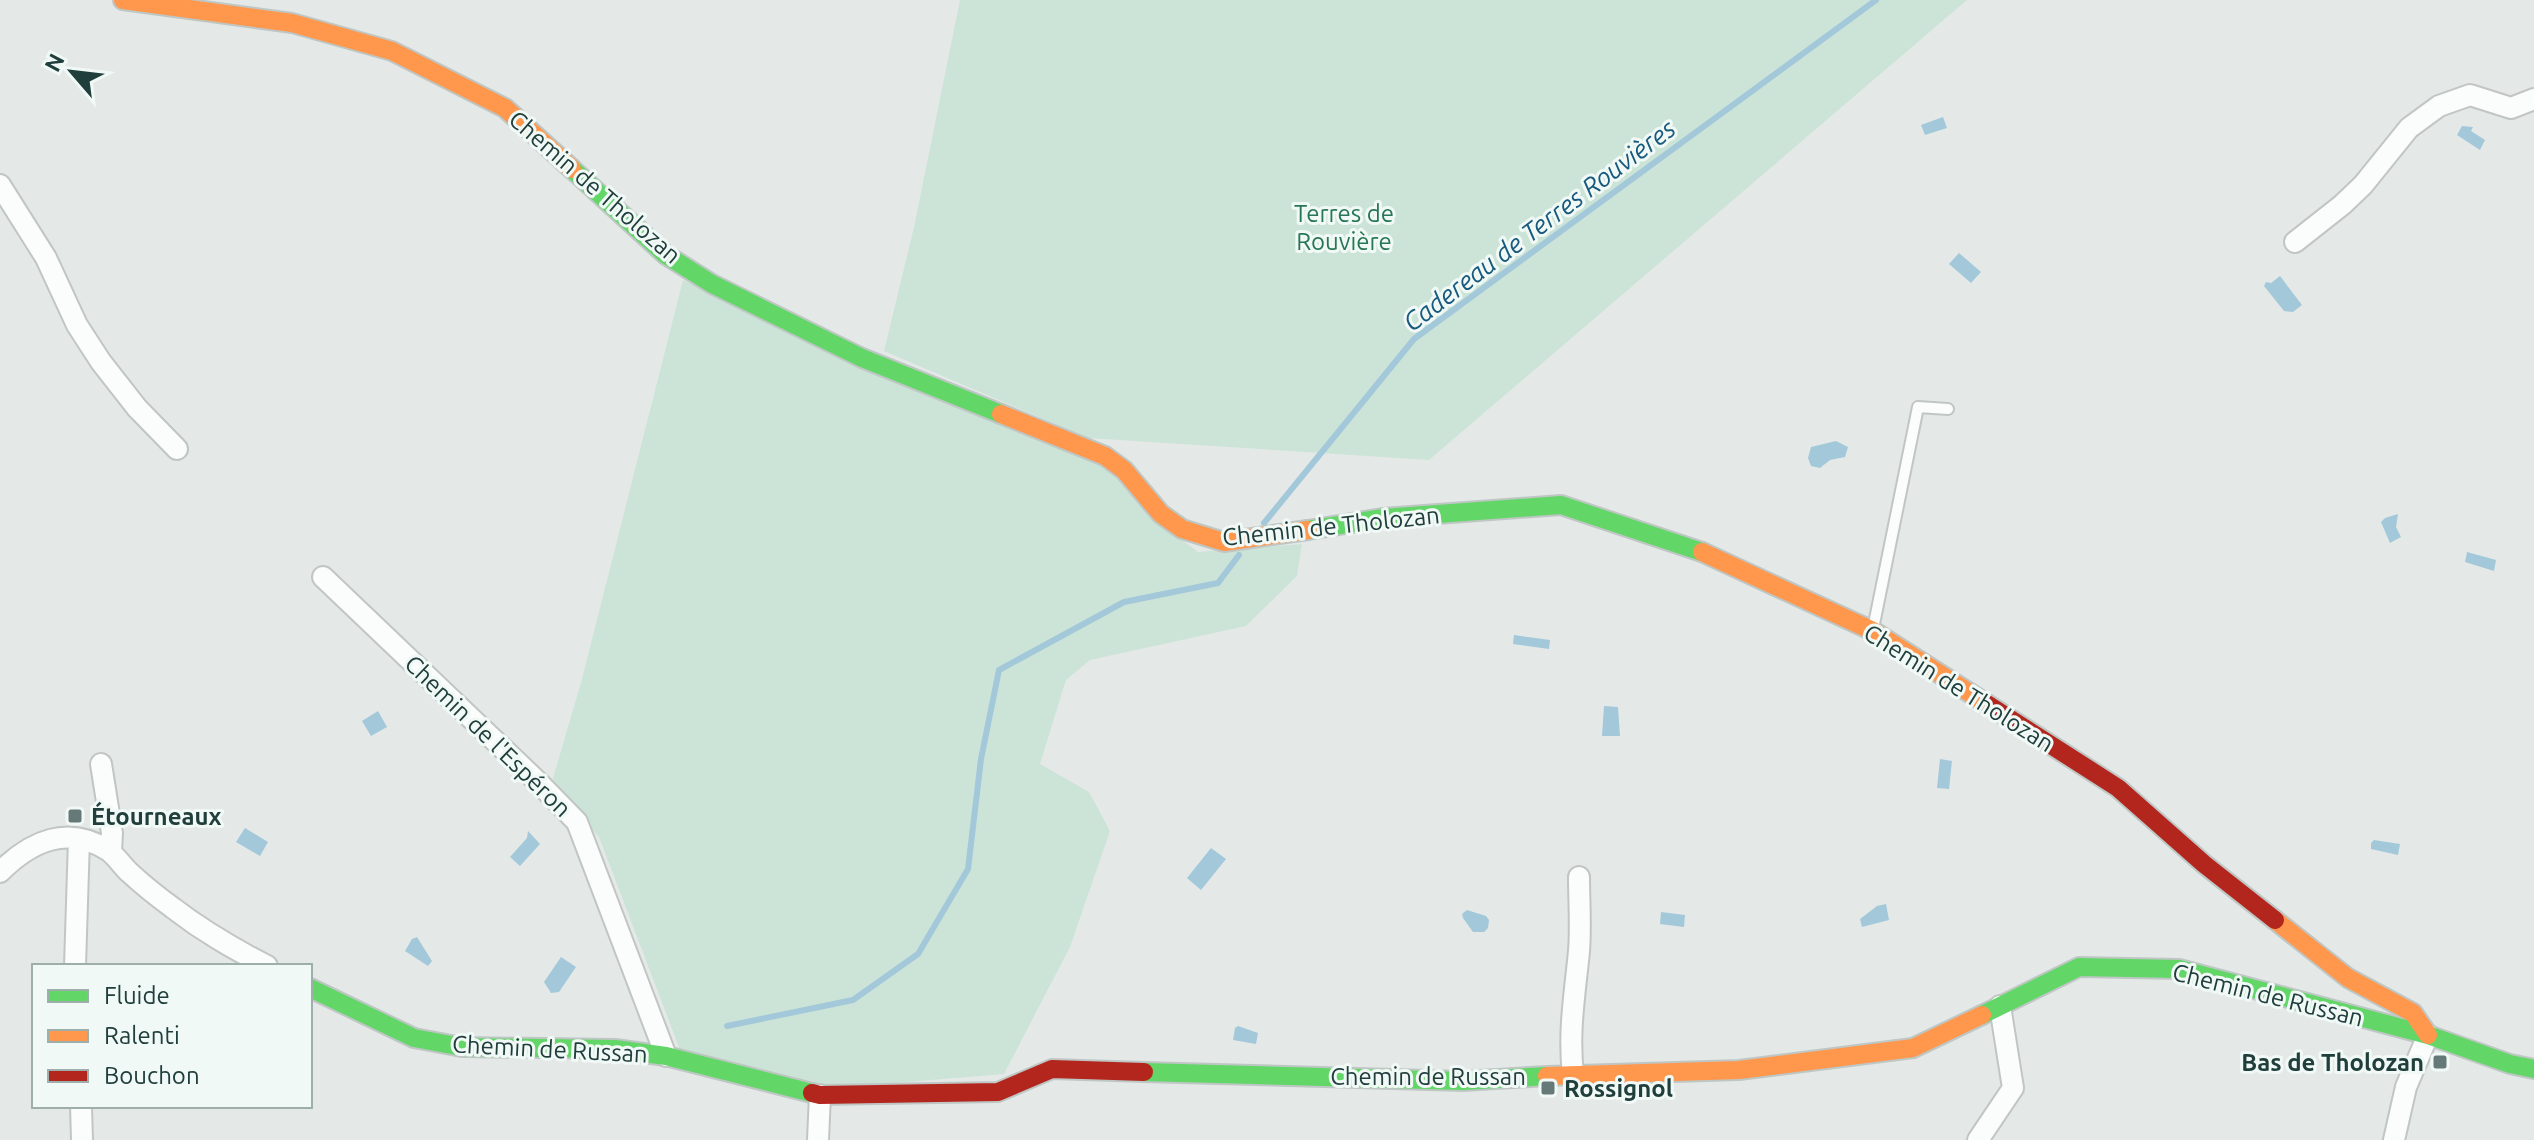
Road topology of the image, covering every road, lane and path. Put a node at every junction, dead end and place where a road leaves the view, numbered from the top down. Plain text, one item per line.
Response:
1 (123, 0) edge
2 (2534, 99) edge
3 (0, 185) edge
4 (2295, 242) dead end
5 (1948, 409) dead end
6 (177, 449) dead end
7 (323, 577) dead end
8 (1873, 631) junction
9 (101, 764) dead end
10 (79, 839) junction
11 (111, 852) junction
12 (0, 872) edge
13 (1579, 877) dead end
14 (75, 964) edge
15 (263, 964) edge
16 (2358, 983) junction
17 (312, 989) edge
18 (2380, 995) junction
19 (2000, 1006) junction
20 (2359, 1017) junction
21 (2428, 1035) junction
22 (666, 1056) junction
23 (2534, 1069) edge
24 (1573, 1074) junction
25 (820, 1095) junction
26 (81, 1108) edge
27 (82, 1140) edge
28 (818, 1140) edge
29 (1978, 1140) edge
30 (2394, 1140) edge

1 - 8 street, Chemin de Tholozan
2 - 4 street
3 - 6 street
5 - 8 lane
7 - 22 street, Chemin de l'Espéron
8 - 16 street, Chemin de Tholozan
9 - 11 street
10 - 11 street
10 - 12 street
10 - 14 street
11 - 15 street
13 - 24 street
16 - 18 street, Chemin de Tholozan
16 - 20 street
17 - 22 street, Chemin de Russan
18 - 20 street
18 - 21 street, Chemin de Tholozan
19 - 20 street, Chemin de Russan
19 - 24 street, Chemin de Russan
19 - 29 street
20 - 21 street, Chemin de Russan
21 - 23 street, Chemin de Russan
21 - 30 street
22 - 25 street, Chemin de Russan
24 - 25 street, Chemin de Russan
25 - 28 street
26 - 27 street

